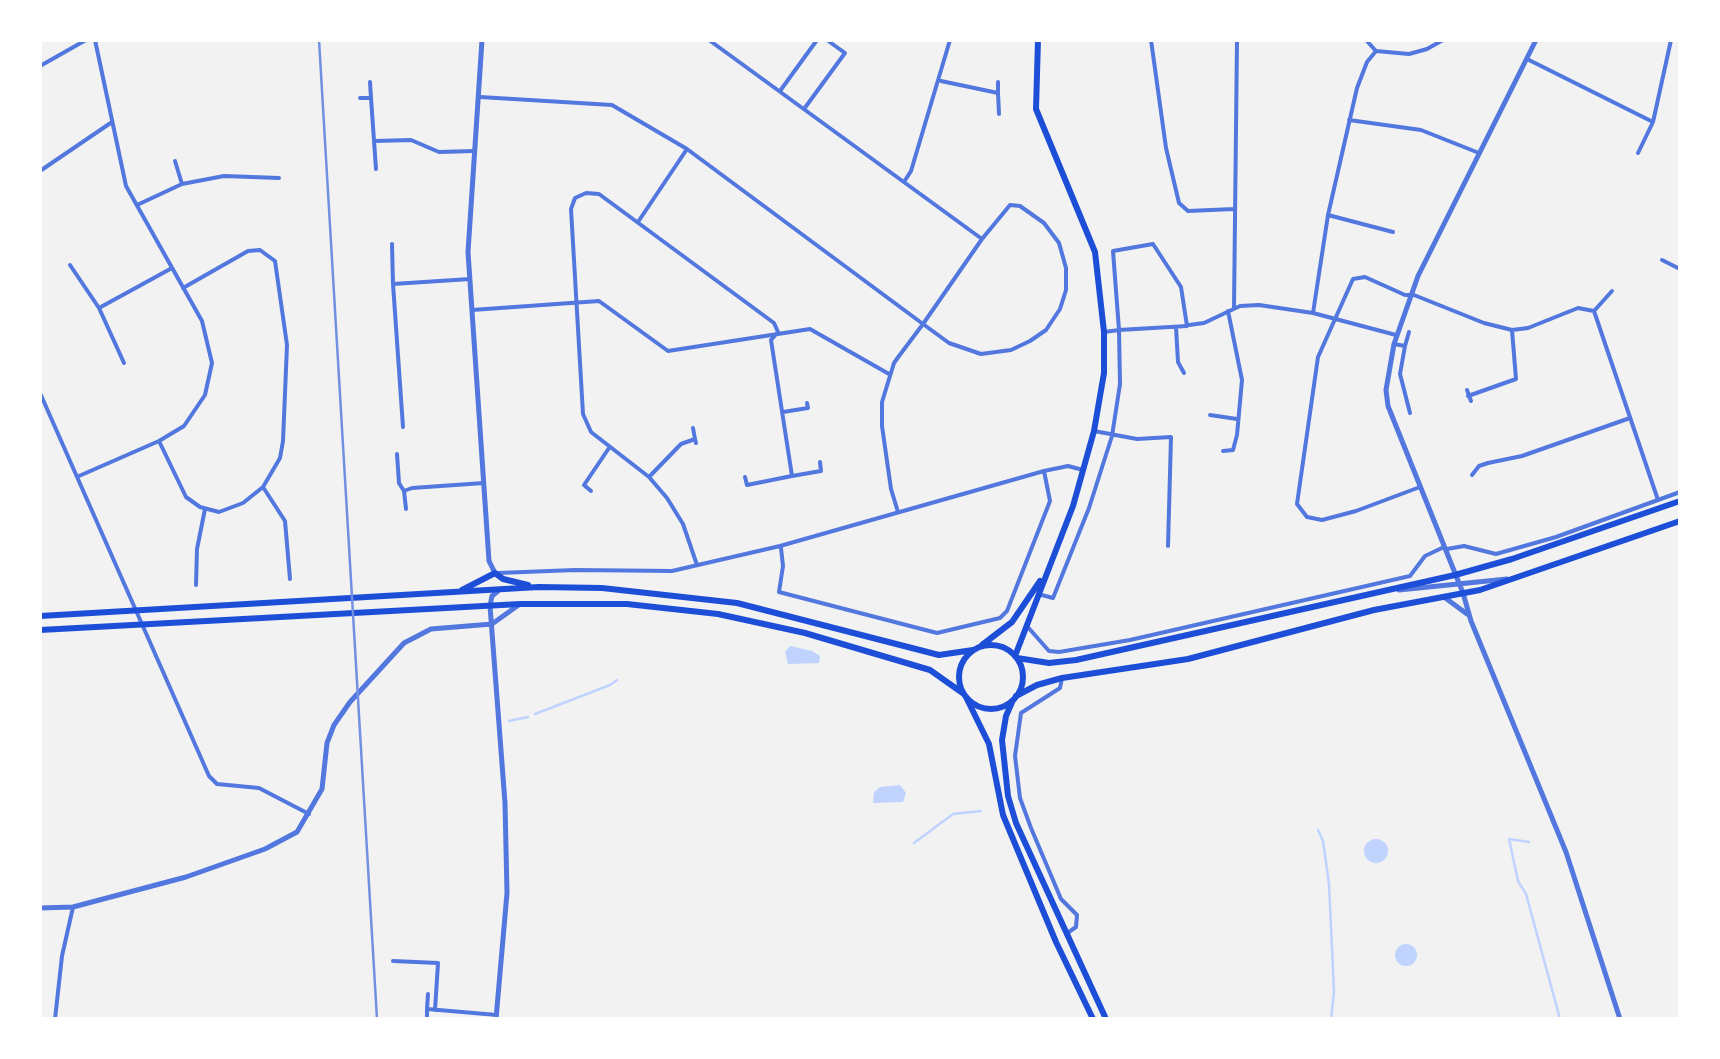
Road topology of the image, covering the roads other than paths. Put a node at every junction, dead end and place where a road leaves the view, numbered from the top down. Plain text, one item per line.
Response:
1 (86, 40) edge
2 (95, 40) edge
3 (482, 40) edge
4 (709, 40) edge
5 (818, 40) edge
6 (827, 40) edge
7 (950, 40) edge
8 (1038, 40) edge
9 (1150, 40) edge
10 (1237, 40) edge
11 (1366, 40) edge
12 (1443, 40) edge
13 (1536, 40) edge
14 (1671, 40) edge
15 (1376, 50) junction
16 (1527, 59) junction
17 (40, 66) edge
18 (938, 81) junction
19 (370, 82) dead end
20 (998, 82) dead end
21 (780, 91) junction
22 (998, 93) junction
23 (480, 96) junction
24 (360, 98) dead end
25 (372, 98) junction
26 (804, 109) junction
27 (999, 114) dead end
28 (1349, 120) junction
29 (112, 122) junction
30 (1653, 122) junction
31 (374, 141) junction
32 (687, 149) junction
33 (474, 151) junction
34 (1638, 152) dead end
35 (1479, 154) junction
36 (175, 161) dead end
37 (376, 169) dead end
38 (40, 171) edge
39 (279, 178) dead end
40 (904, 182) junction
41 (182, 184) junction
42 (137, 205) junction
43 (1234, 209) junction
44 (1328, 215) junction
45 (638, 222) junction
46 (1393, 232) dead end
47 (982, 239) junction
48 (392, 244) dead end
49 (1662, 260) dead end
50 (70, 265) dead end
51 (172, 268) junction
52 (1680, 269) edge
53 (470, 280) junction
54 (394, 284) junction
55 (184, 288) junction
56 (1612, 291) dead end
57 (1410, 296) junction
58 (574, 302) junction
59 (100, 308) junction
60 (1234, 308) junction
61 (472, 310) junction
62 (1228, 311) junction
63 (1594, 311) junction
64 (1313, 313) junction
65 (1334, 318) junction
66 (922, 324) junction
67 (1176, 326) junction
68 (1187, 326) junction
69 (1119, 330) junction
70 (1512, 330) junction
71 (778, 332) junction
72 (1104, 332) junction
73 (1409, 332) dead end
74 (1396, 335) junction
75 (1394, 344) junction
76 (1405, 346) junction
77 (124, 363) dead end
78 (1184, 373) dead end
79 (889, 374) junction
80 (40, 393) edge
81 (1468, 396) dead end
82 (42, 401) edge
83 (807, 403) dead end
84 (782, 412) junction
85 (1410, 413) dead end
86 (1210, 414) dead end
87 (1632, 417) junction
88 (1237, 419) junction
89 (403, 427) dead end
90 (693, 428) dead end
91 (1172, 430) dead end
92 (1094, 431) junction
93 (1112, 436) junction
94 (1171, 438) junction
95 (159, 441) junction
96 (609, 448) junction
97 (1222, 451) dead end
98 (397, 454) dead end
99 (820, 462) dead end
100 (1083, 470) junction
101 (1044, 472) junction
102 (1472, 475) dead end
103 (79, 476) junction
104 (649, 476) junction
105 (792, 476) junction
106 (745, 477) dead end
107 (484, 484) junction
108 (263, 487) junction
109 (1420, 487) junction
110 (404, 491) junction
111 (590, 491) dead end
112 (1680, 492) edge
113 (1658, 500) junction
114 (1680, 501) edge
115 (205, 509) junction
116 (406, 510) dead end
117 (898, 512) junction
118 (1680, 521) edge
119 (780, 546) junction
120 (1168, 546) dead end
121 (1444, 549) junction
122 (1056, 555) junction
123 (697, 566) junction
124 (495, 573) junction
125 (1526, 577) junction
126 (290, 578) dead end
127 (1457, 579) junction
128 (196, 585) dead end
129 (538, 588) junction
130 (499, 590) junction
131 (455, 592) junction
132 (1464, 593) junction
133 (1038, 594) junction
134 (1442, 596) junction
135 (520, 604) junction
136 (490, 606) junction
137 (138, 611) junction
138 (40, 616) edge
139 (1471, 621) junction
140 (492, 624) junction
141 (1025, 624) junction
142 (144, 625) junction
143 (40, 630) edge
144 (977, 648) junction
145 (1016, 657) junction
146 (1062, 678) junction
147 (965, 695) junction
148 (1014, 698) junction
149 (309, 814) junction
150 (73, 907) junction
151 (40, 908) edge
152 (1066, 934) junction
153 (393, 961) dead end
154 (428, 994) dead end
155 (428, 1009) junction
156 (435, 1010) junction
157 (497, 1017) edge
158 (55, 1019) edge
159 (427, 1019) edge
160 (1093, 1019) edge
161 (1106, 1019) edge
162 (1620, 1019) edge

1 - 17 street
2 - 29 street
3 - 23 street
4 - 21 street
5 - 21 street
6 - 26 street
7 - 18 street
8 - 72 highway
9 - 43 street
10 - 43 street
11 - 15 street
12 - 15 street
13 - 16 street
14 - 30 street
15 - 28 street
16 - 30 street
16 - 35 street
18 - 22 street
18 - 40 street
19 - 25 street
20 - 22 street
21 - 26 street
22 - 27 street
23 - 32 street
23 - 33 street
24 - 25 street
25 - 31 street
26 - 40 street
28 - 35 street
28 - 44 street
29 - 38 street
29 - 42 street
30 - 34 street
31 - 33 street
31 - 37 street
32 - 45 street
32 - 66 street
33 - 53 street
35 - 57 street
36 - 41 street
39 - 41 street
40 - 47 street
41 - 42 street
42 - 51 street
43 - 60 street
44 - 46 street
44 - 64 street
45 - 58 street
45 - 71 street
47 - 66 street
47 - 66 street
48 - 54 street
49 - 52 street
50 - 59 street
51 - 55 street
51 - 59 street
53 - 54 street
53 - 61 street
54 - 89 street
55 - 95 street
55 - 108 street
56 - 63 street
57 - 65 street
57 - 70 street
57 - 74 street
58 - 61 street
58 - 71 street
58 - 96 street
59 - 77 street
60 - 62 street
60 - 64 street
61 - 107 street
62 - 68 street
62 - 88 street
63 - 70 street
63 - 87 street
64 - 65 street
65 - 74 street
65 - 109 street
66 - 79 street
67 - 68 street
67 - 69 street
67 - 78 street
68 - 69 street
69 - 72 street
69 - 93 street
70 - 81 street
71 - 79 street
71 - 84 street
72 - 92 highway
73 - 76 street
74 - 75 street
75 - 76 street
75 - 109 street
76 - 85 street
79 - 117 street
80 - 82 street
82 - 103 street
83 - 84 street
84 - 105 street
86 - 88 street
87 - 102 street
87 - 113 street
88 - 97 street
90 - 104 street
91 - 94 street
92 - 93 street
92 - 100 highway
93 - 94 street
93 - 133 street
94 - 120 street
95 - 103 street
95 - 115 street
96 - 104 street
96 - 111 street
98 - 110 street
99 - 105 street
100 - 101 street
100 - 122 highway
101 - 117 street
101 - 119 street
103 - 137 street
104 - 123 street
105 - 106 street
107 - 110 street
107 - 124 street
108 - 115 street
108 - 126 street
109 - 121 street
110 - 116 street
112 - 113 street
113 - 121 street
114 - 127 highway
115 - 128 street
117 - 119 street
118 - 125 highway
119 - 123 street
121 - 127 street
121 - 141 street
122 - 133 highway
122 - 144 highway
123 - 124 street
124 - 129 highway
124 - 131 highway
125 - 127 street
125 - 132 highway
127 - 132 street
127 - 145 highway
129 - 130 highway
129 - 144 highway
130 - 131 highway
130 - 136 street
131 - 137 highway
132 - 134 highway
132 - 139 street
133 - 141 highway
134 - 139 street
134 - 146 highway
135 - 136 highway
135 - 140 street
135 - 147 highway
136 - 140 street
136 - 142 highway
137 - 138 highway
137 - 142 street
139 - 162 street
140 - 149 street
140 - 157 street
141 - 145 highway
142 - 143 highway
142 - 149 street
144 - 145 highway
144 - 147 highway
145 - 148 highway
146 - 148 highway
146 - 152 street
147 - 148 highway
147 - 160 highway
148 - 152 highway
149 - 150 street
150 - 151 street
150 - 158 street
152 - 161 highway
153 - 156 street
154 - 155 street
155 - 156 street
155 - 159 street
156 - 157 street

